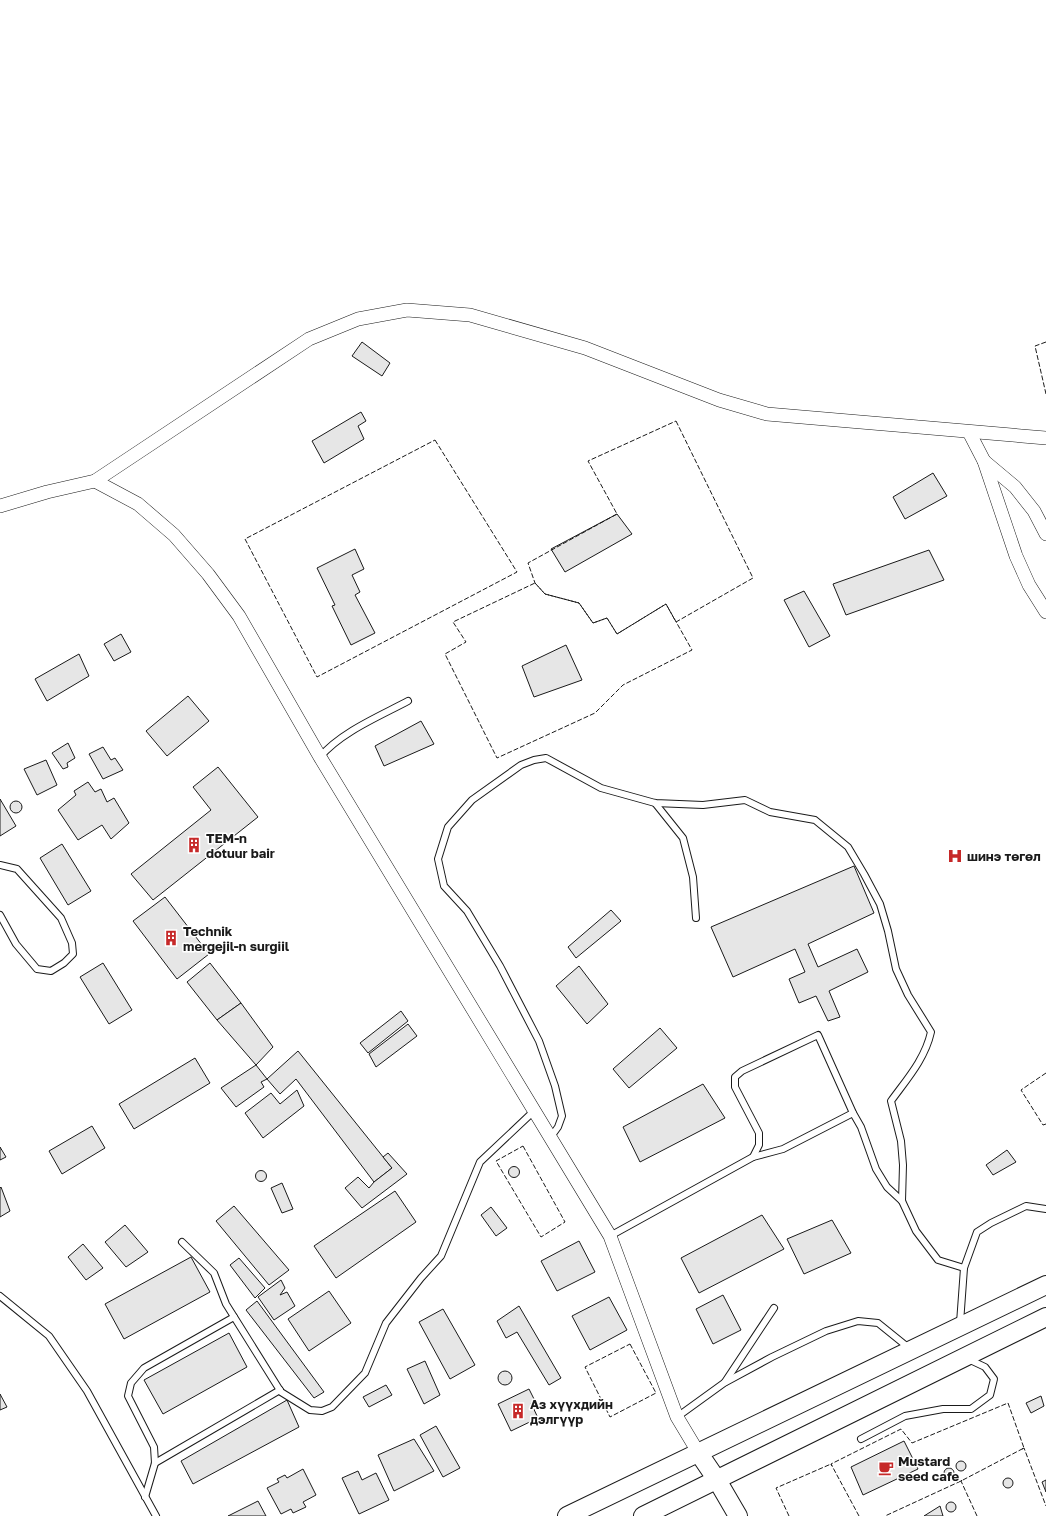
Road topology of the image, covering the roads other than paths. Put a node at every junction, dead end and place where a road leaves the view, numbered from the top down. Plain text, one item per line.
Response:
1 (969, 432) junction
2 (1046, 438) edge
3 (984, 462) junction
4 (95, 481) junction
5 (0, 506) edge
6 (1046, 534) edge
7 (1046, 612) edge
8 (408, 701) dead end
9 (320, 757) junction
10 (655, 803) junction
11 (0, 865) edge
12 (0, 915) edge
13 (696, 918) dead end
14 (534, 1111) junction
15 (853, 1113) junction
16 (550, 1138) junction
17 (753, 1157) junction
18 (902, 1201) junction
19 (1046, 1209) edge
20 (610, 1236) junction
21 (182, 1242) dead end
22 (964, 1268) junction
23 (1046, 1285) edge
24 (0, 1296) edge
25 (774, 1308) dead end
26 (1046, 1316) edge
27 (234, 1317) junction
28 (960, 1326) junction
29 (911, 1350) junction
30 (965, 1357) junction
31 (724, 1383) junction
32 (280, 1390) junction
33 (677, 1417) junction
34 (861, 1439) dead end
35 (698, 1452) junction
36 (155, 1463) junction
37 (717, 1480) junction
38 (146, 1497) junction
39 (156, 1516) edge
40 (567, 1516) edge
41 (643, 1516) edge
42 (738, 1516) edge

1 - 2 street
1 - 3 street
1 - 4 street
3 - 6 street
3 - 7 street
4 - 5 street
4 - 9 street
8 - 9 lane
9 - 14 street
10 - 13 lane
10 - 16 lane
10 - 18 lane
11 - 12 lane
14 - 16 street
14 - 32 lane
15 - 17 lane
15 - 17 lane
15 - 18 lane
16 - 20 street
17 - 20 lane
18 - 22 lane
19 - 22 lane
20 - 33 street
21 - 27 lane
22 - 28 lane
23 - 28 main road
24 - 38 lane
25 - 31 lane
26 - 30 main road
27 - 32 lane
27 - 36 lane
28 - 29 main road
29 - 31 lane
29 - 35 main road
30 - 34 lane
30 - 37 main road
31 - 33 lane
32 - 36 lane
33 - 35 street
35 - 37 main road
35 - 40 main road
36 - 38 lane
37 - 41 main road
37 - 42 main road
38 - 39 lane

